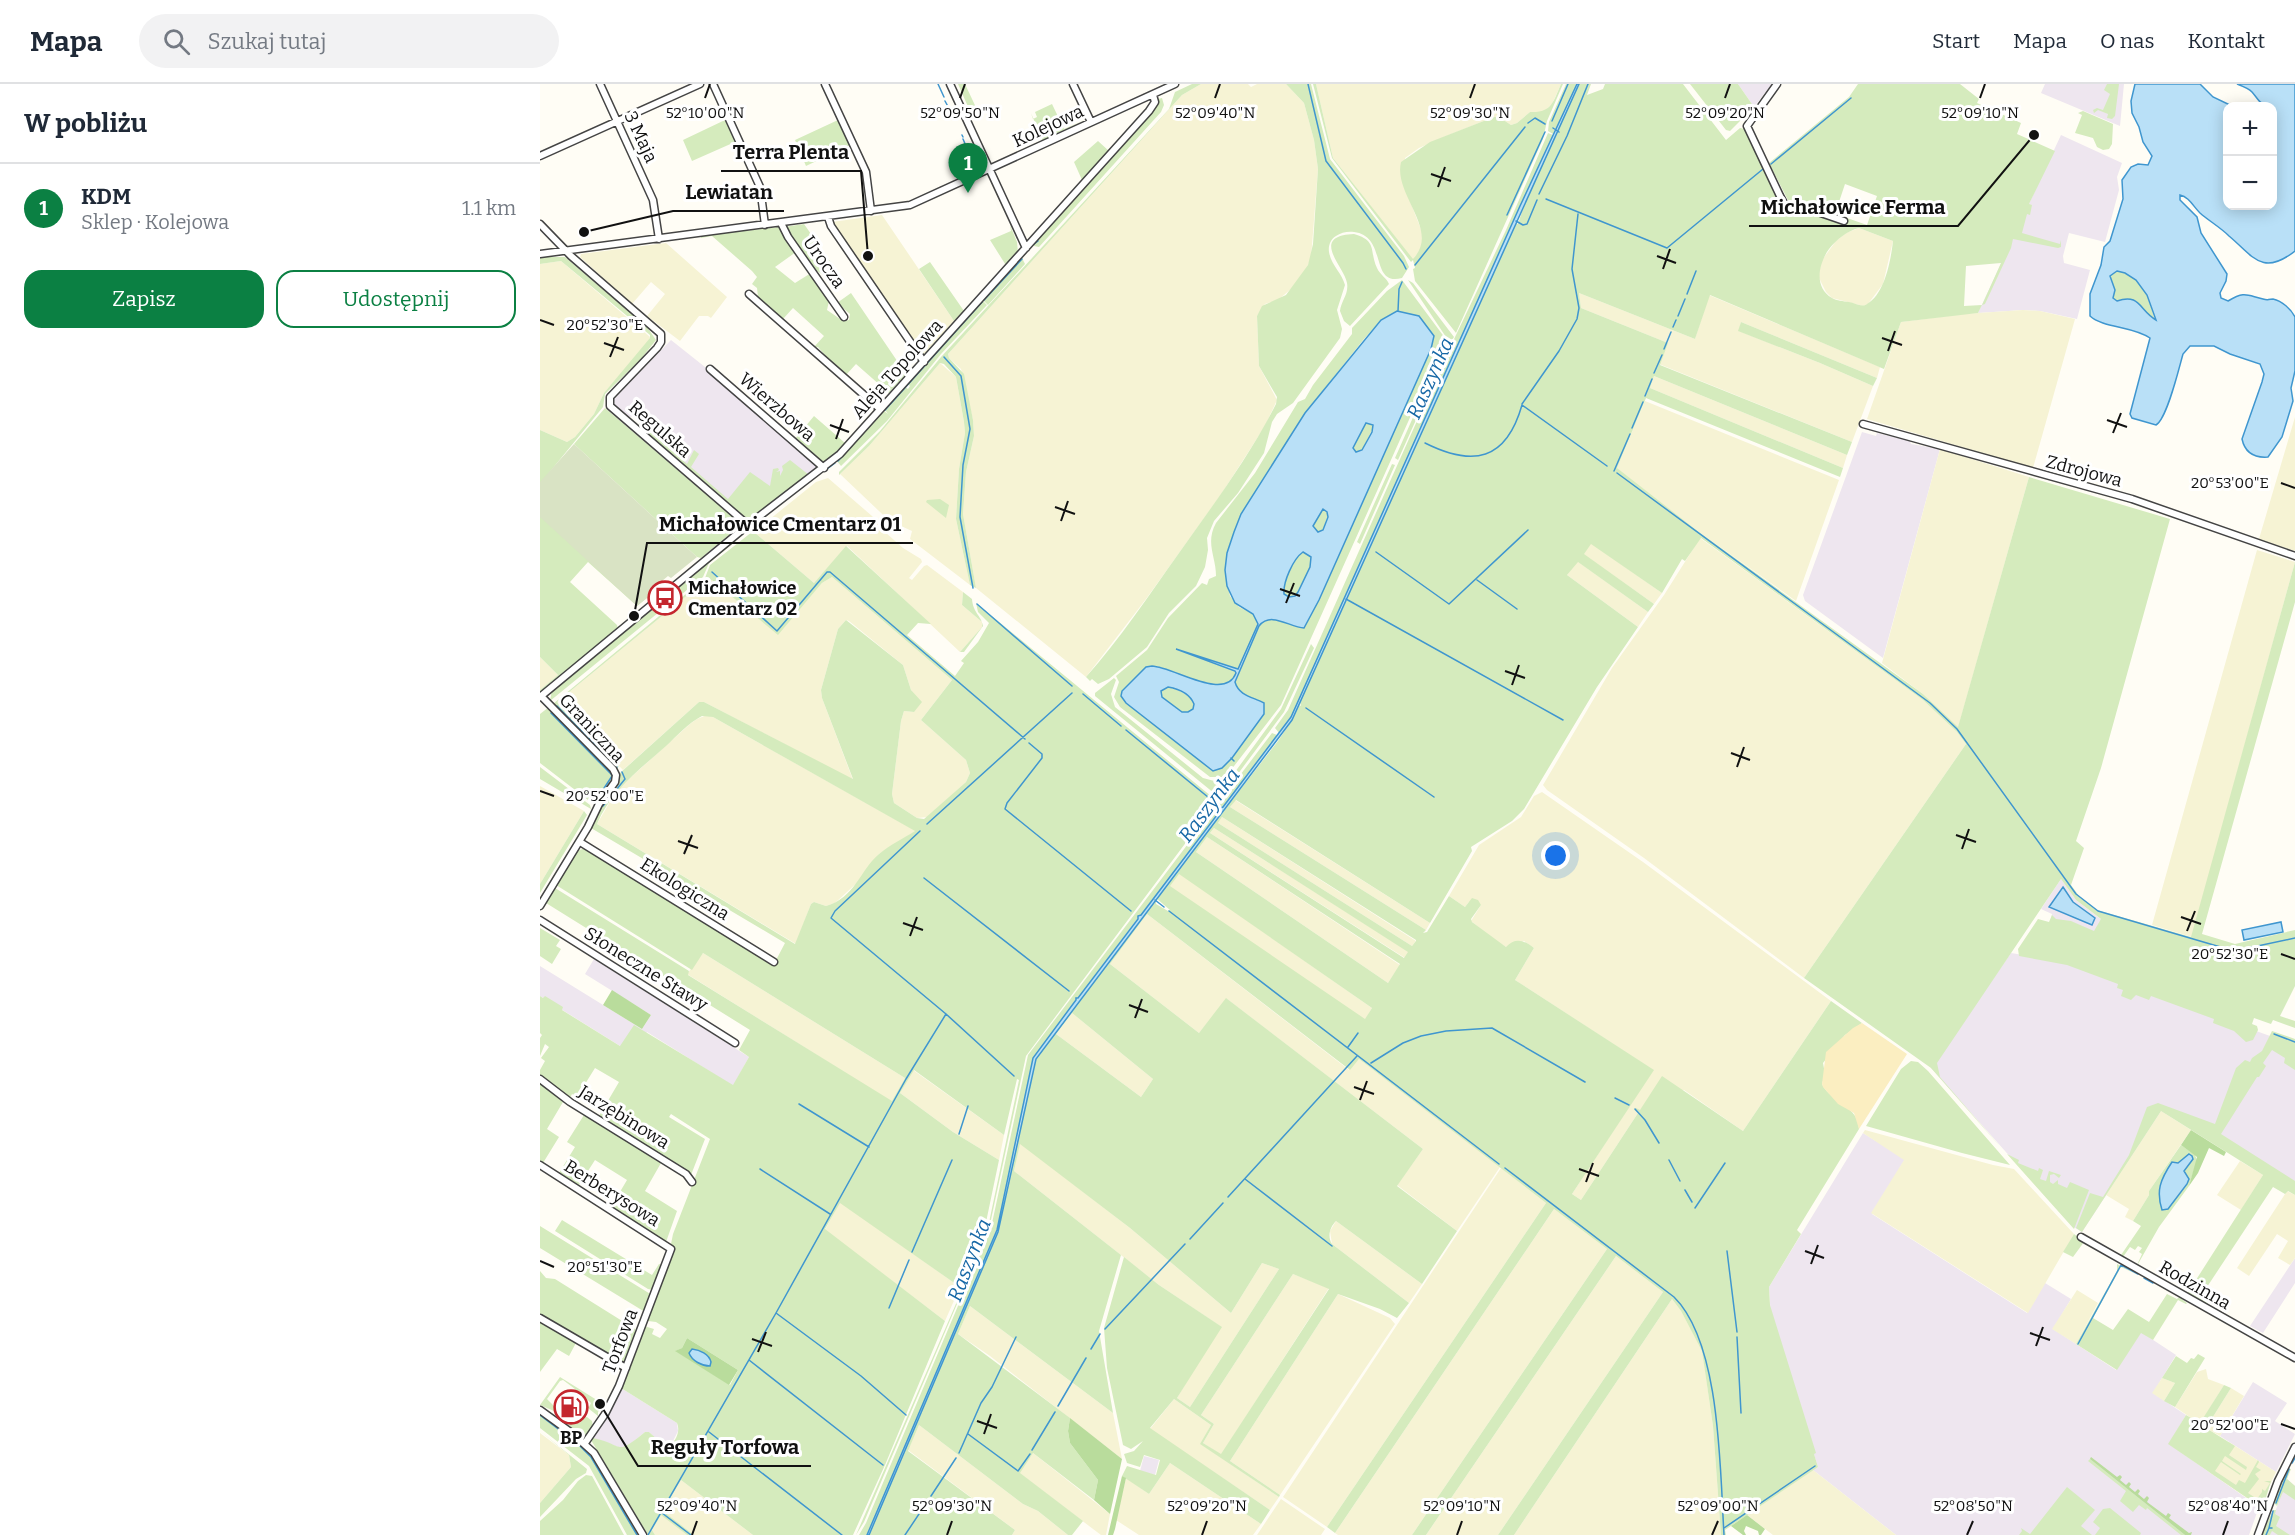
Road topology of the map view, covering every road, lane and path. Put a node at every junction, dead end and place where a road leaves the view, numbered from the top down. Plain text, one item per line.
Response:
1 (600, 84) edge
2 (700, 84) edge
3 (713, 84) edge
4 (825, 84) edge
5 (950, 84) edge
6 (1073, 84) edge
7 (1175, 84) edge
8 (1777, 84) edge
9 (1153, 95) junction
10 (618, 121) junction
11 (1091, 123) junction
12 (540, 156) edge
13 (989, 170) junction
14 (871, 212) junction
15 (828, 217) junction
16 (1844, 221) dead end
17 (781, 223) junction
18 (540, 224) edge
19 (765, 225) junction
20 (659, 238) junction
21 (1026, 248) junction
22 (578, 249) junction
23 (566, 250) junction
24 (540, 254) edge
25 (575, 260) junction
26 (749, 294) dead end
27 (843, 317) dead end
28 (924, 362) junction
29 (710, 369) dead end
30 (880, 409) junction
31 (1863, 423) dead end
32 (824, 468) junction
33 (748, 525) junction
34 (2295, 556) edge
35 (541, 696) edge
36 (580, 842) junction
37 (540, 906) edge
38 (540, 920) edge
39 (774, 962) dead end
40 (735, 1043) dead end
41 (540, 1079) edge
42 (540, 1165) edge
43 (692, 1182) dead end
44 (2081, 1237) dead end
45 (669, 1245) joint
46 (540, 1317) edge
47 (2295, 1358) edge
48 (626, 1368) junction
49 (540, 1410) edge
50 (585, 1443) junction
51 (2295, 1447) edge
52 (643, 1535) edge
53 (2259, 1535) edge

1 - 10 street, 3 Maja
2 - 10 street
3 - 19 street
4 - 14 street
5 - 13 street
6 - 11 street
7 - 9 street, Kolejowa
8 - 16 street
9 - 11 street, Kolejowa
9 - 21 street, Aleja Topolowa
10 - 12 street
10 - 20 street, 3 Maja
11 - 13 street, Kolejowa
13 - 14 street, Kolejowa
13 - 21 street
14 - 15 street, Kolejowa
15 - 17 street, Kolejowa
15 - 28 street
17 - 19 street, Kolejowa
17 - 27 street, Urocza
18 - 23 street, Regulska
19 - 20 street, Kolejowa
20 - 22 street, Kolejowa
21 - 28 street, Aleja Topolowa
22 - 23 street, Kolejowa
22 - 25 street
23 - 24 street, Kolejowa
23 - 25 street, Regulska
25 - 33 street, Regulska
26 - 30 street
28 - 30 street, Aleja Topolowa
29 - 32 street, Wierzbowa
30 - 32 street, Aleja Topolowa
31 - 34 street, Zdrojowa
32 - 33 street, Aleja Topolowa
33 - 35 street, Aleja Topolowa
35 - 36 street, Graniczna
36 - 37 street, Graniczna
36 - 39 street, Ekologiczna
38 - 40 street, Słoneczne Stawy
41 - 43 street, Jarzębinowa
42 - 45 street, Berberysowa
44 - 47 street, Rodzinna
45 - 48 street, Torfowa
46 - 48 street
48 - 50 street, Torfowa
49 - 50 street
50 - 52 street
51 - 53 street

